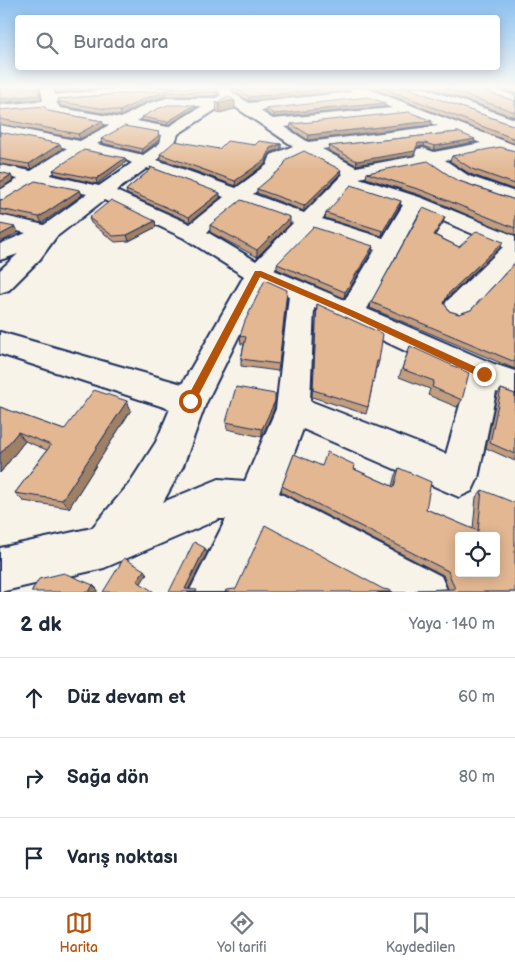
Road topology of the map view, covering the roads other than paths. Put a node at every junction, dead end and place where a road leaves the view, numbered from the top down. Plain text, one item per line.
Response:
1 (83, 116) edge
2 (134, 116) edge
3 (194, 116) edge
4 (257, 116) edge
5 (345, 116) junction
6 (350, 116) edge
7 (421, 116) edge
8 (491, 116) edge
9 (121, 122) junction
10 (270, 124) junction
11 (515, 124) edge
12 (457, 129) junction
13 (0, 130) edge
14 (171, 132) junction
15 (515, 132) edge
16 (19, 134) junction
17 (399, 135) junction
18 (368, 138) junction
19 (0, 144) edge
20 (500, 145) edge
21 (81, 147) junction
22 (305, 147) junction
23 (430, 158) junction
24 (144, 162) junction
25 (0, 170) edge
26 (351, 177) junction
27 (32, 178) junction
28 (102, 192) junction
29 (239, 196) junction
30 (0, 199) edge
31 (515, 199) edge
32 (415, 202) junction
33 (0, 221) edge
34 (307, 222) junction
35 (48, 232) junction
36 (192, 233) junction
37 (515, 244) edge
38 (389, 247) junction
39 (515, 248) edge
40 (0, 253) edge
41 (258, 273) junction
42 (0, 284) edge
43 (302, 292) junction
44 (457, 308) dead end
45 (351, 313) junction
46 (0, 343) edge
47 (499, 380) edge
48 (190, 401) junction
49 (293, 409) junction
50 (256, 502) junction
51 (104, 547) junction
52 (0, 570) edge
53 (212, 592) edge
54 (425, 592) edge

1 - 9 street
2 - 9 street
3 - 14 street
4 - 10 street
5 - 6 street
5 - 10 street
5 - 18 street
7 - 12 street
8 - 11 street
9 - 14 street
9 - 21 street
10 - 22 street
12 - 17 street
12 - 20 street
13 - 16 street
14 - 24 street
15 - 20 street
16 - 19 street
16 - 21 street
17 - 18 street
17 - 23 street
18 - 22 street
20 - 23 street
21 - 24 street
21 - 27 street
22 - 26 street
22 - 29 street
23 - 26 street
23 - 31 street
24 - 28 street
24 - 29 street
25 - 27 street
26 - 32 street
26 - 34 street
27 - 28 street
27 - 30 street
28 - 35 street
28 - 36 street
29 - 34 street
29 - 36 street
32 - 37 street
32 - 38 street
33 - 35 street
34 - 38 street
34 - 41 street
35 - 40 street
35 - 42 street
36 - 41 street
38 - 45 street
39 - 44 street
41 - 43 street
41 - 48 street
43 - 45 street
43 - 49 street
45 - 47 street
46 - 48 street
47 - 49 street
48 - 51 street
49 - 50 street
50 - 51 street
50 - 53 street
50 - 54 street
51 - 52 street

